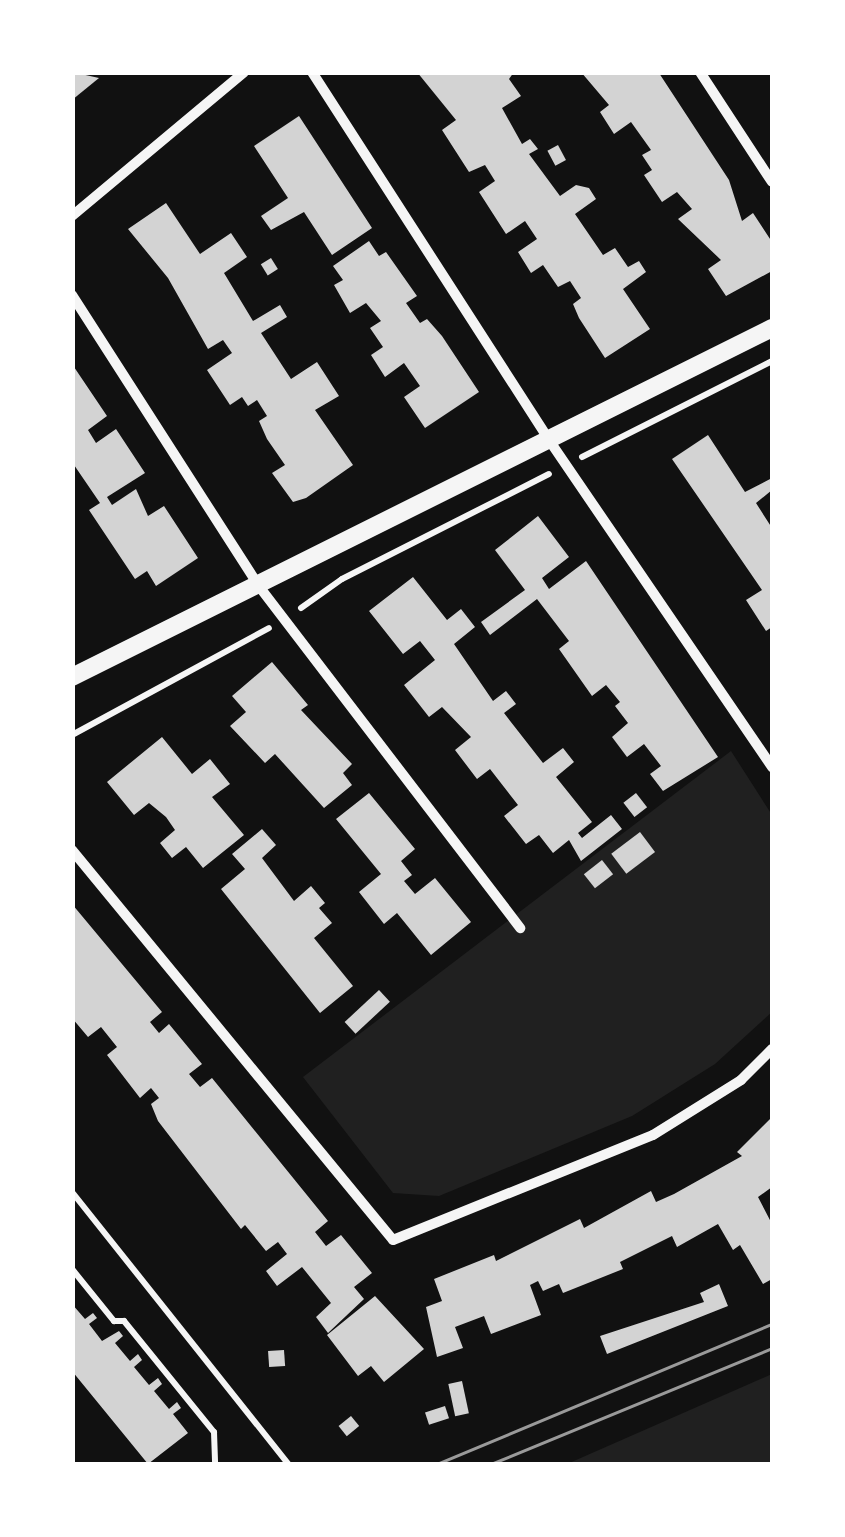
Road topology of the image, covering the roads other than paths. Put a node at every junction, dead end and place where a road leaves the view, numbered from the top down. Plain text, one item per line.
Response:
1 (244, 72) edge
2 (312, 72) edge
3 (700, 72) edge
4 (772, 182) edge
5 (72, 216) edge
6 (72, 296) edge
7 (772, 328) edge
8 (549, 440) junction
9 (258, 585) junction
10 (72, 678) edge
11 (772, 767) edge
12 (72, 850) edge
13 (520, 928) dead end
14 (772, 1049) edge

1 - 5 street
2 - 8 street
3 - 4 street
6 - 9 street
7 - 8 street
8 - 9 street
8 - 11 street
9 - 10 street
9 - 13 street
12 - 14 street

